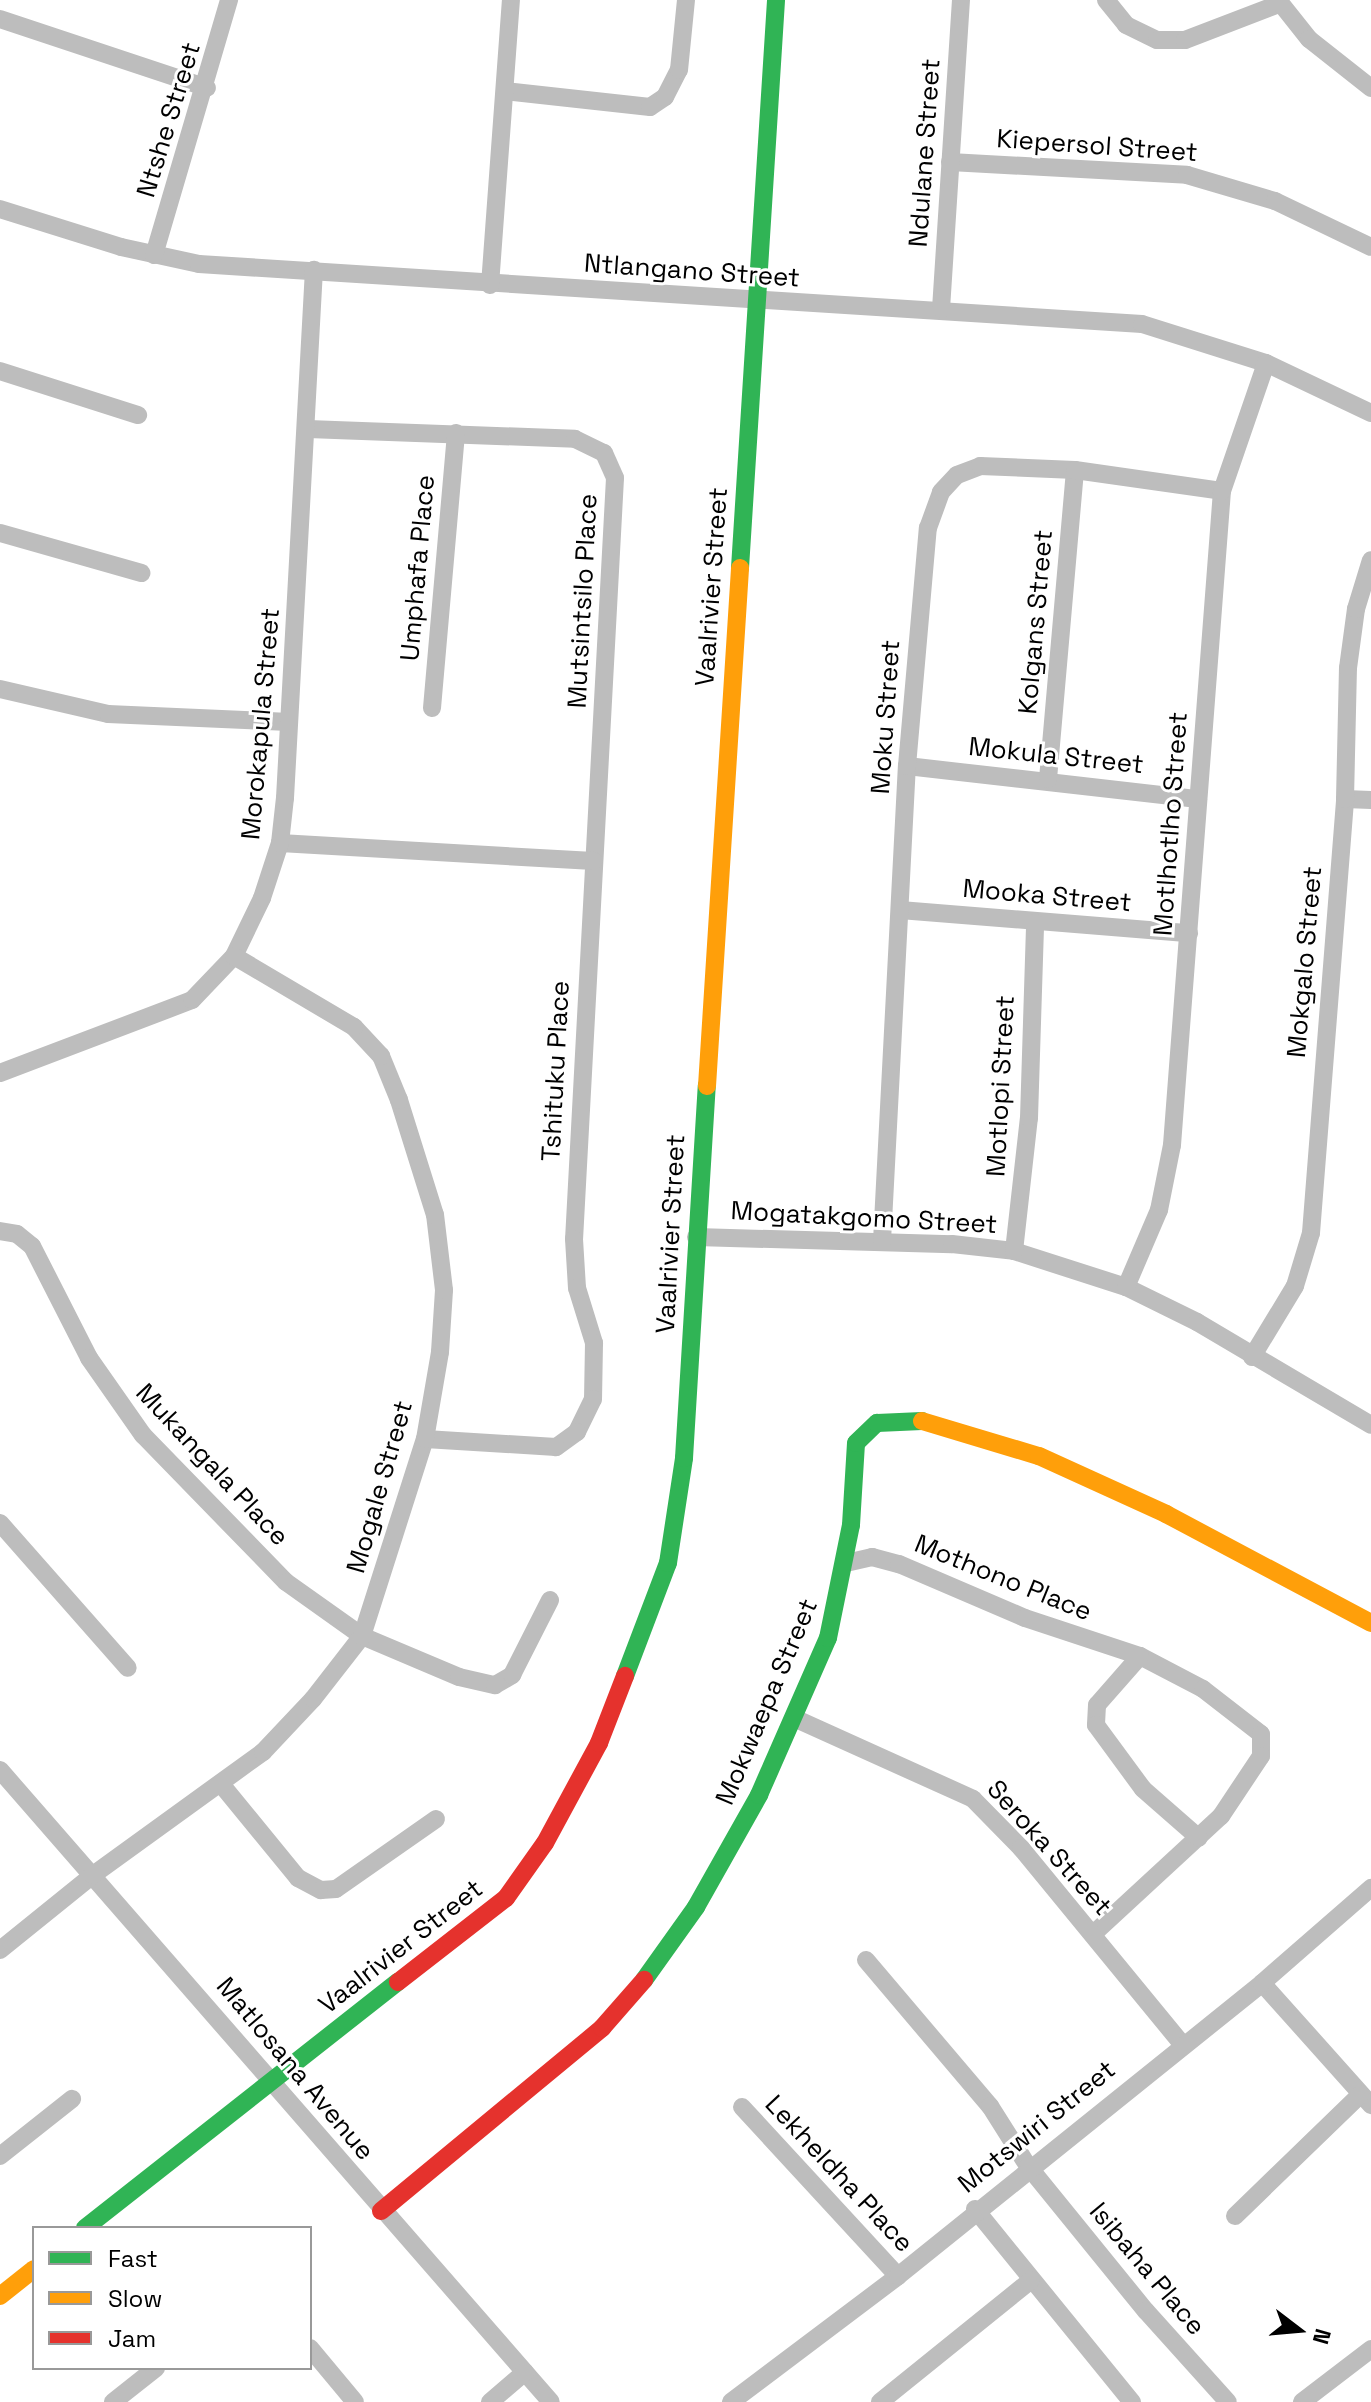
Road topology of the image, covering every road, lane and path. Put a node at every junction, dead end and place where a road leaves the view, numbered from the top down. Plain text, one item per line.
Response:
1 (229, 0) edge
2 (511, 0) edge
3 (686, 0) edge
4 (776, 0) edge
5 (961, 0) edge
6 (1106, 0) edge
7 (1278, 2) edge
8 (0, 19) edge
9 (207, 88) junction
10 (1371, 88) edge
11 (505, 91) junction
12 (950, 162) junction
13 (0, 209) edge
14 (1371, 247) edge
15 (154, 255) junction
16 (314, 270) junction
17 (490, 285) junction
18 (757, 302) junction
19 (941, 309) junction
20 (1266, 363) junction
21 (0, 371) edge
22 (1371, 413) edge
23 (138, 415) dead end
24 (308, 429) junction
25 (456, 433) junction
26 (1075, 470) junction
27 (1222, 491) junction
28 (0, 533) edge
29 (1371, 560) edge
30 (141, 573) dead end
31 (0, 689) edge
32 (432, 708) dead end
33 (289, 722) junction
34 (907, 766) junction
35 (1048, 779) junction
36 (1198, 799) junction
37 (1345, 799) junction
38 (1371, 800) edge
39 (280, 843) junction
40 (593, 861) junction
41 (900, 910) junction
42 (1035, 923) junction
43 (1189, 933) junction
44 (234, 956) junction
45 (0, 1073) edge
46 (0, 1231) edge
47 (696, 1237) junction
48 (882, 1241) junction
49 (1014, 1251) junction
50 (1126, 1287) junction
51 (1252, 1357) junction
52 (1371, 1425) edge
53 (425, 1439) junction
54 (0, 1523) edge
55 (846, 1563) junction
56 (550, 1600) dead end
57 (1371, 1623) edge
58 (362, 1636) junction
59 (1140, 1656) junction
60 (128, 1668) dead end
61 (794, 1718) junction
62 (0, 1770) edge
63 (221, 1784) junction
64 (436, 1819) dead end
65 (1199, 1838) junction
66 (93, 1875) junction
67 (1371, 1888) edge
68 (1093, 1934) junction
69 (0, 1950) edge
70 (866, 1960) dead end
71 (1262, 1983) junction
72 (1182, 2044) junction
73 (271, 2079) junction
74 (72, 2099) dead end
75 (1366, 2099) edge
76 (742, 2107) dead end
77 (0, 2156) edge
78 (1028, 2166) junction
79 (975, 2209) junction
80 (381, 2211) junction
81 (1235, 2216) dead end
82 (87, 2226) edge
83 (32, 2271) edge
84 (898, 2276) junction
85 (1031, 2280) junction
86 (0, 2296) edge
87 (1371, 2349) edge
88 (312, 2350) edge
89 (153, 2370) edge
90 (525, 2372) junction
91 (1128, 2401) edge
92 (113, 2402) edge
93 (355, 2402) edge
94 (490, 2402) edge
95 (551, 2402) edge
96 (731, 2402) edge
97 (880, 2402) edge
98 (1228, 2402) edge
99 (1302, 2402) edge

1 - 9 street, Ntshe Street
2 - 11 street
3 - 11 street
4 - 18 street, Vaalrivier Street
5 - 12 street, Ndulane Street
6 - 7 street
7 - 10 street
8 - 9 street
9 - 15 street, Ntshe Street
11 - 17 street
12 - 14 street, Kiepersol Street
12 - 19 street, Ndulane Street
13 - 15 street, Ntlangano Street
15 - 16 street, Ntlangano Street
16 - 17 street, Ntlangano Street
16 - 24 street, Morokapula Street
17 - 18 street, Ntlangano Street
18 - 19 street, Ntlangano Street
18 - 47 street, Vaalrivier Street
19 - 20 street, Ntlangano Street
20 - 22 street, Ntlangano Street
20 - 27 street, Motlhotlho Street
21 - 23 street
24 - 25 street, Mutsintsilo Place
24 - 33 street, Morokapula Street
25 - 32 street, Umphafa Place
25 - 40 street, Mutsintsilo Place
26 - 27 street, Moku Street
26 - 34 street, Moku Street
26 - 35 street, Kolgans Street
27 - 36 street, Motlhotlho Street
28 - 30 street
29 - 37 street, Mokgalo Street
31 - 33 street
33 - 39 street, Morokapula Street
34 - 35 street, Mokula Street
34 - 41 street, Moku Street
35 - 36 street, Mokula Street
36 - 43 street, Motlhotlho Street
37 - 38 street
37 - 51 street, Mokgalo Street
39 - 40 street
39 - 44 street, Morokapula Street
40 - 53 street, Tshituku Place
41 - 42 street, Mooka Street
41 - 48 street, Moku Street
42 - 43 street, Mooka Street
42 - 49 street, Motlopi Street
43 - 50 street, Motlhotlho Street
44 - 45 street, Morokapula Street
44 - 53 street, Mogale Street
46 - 58 street, Mukangala Place
47 - 48 street, Mogatakgomo Street
47 - 73 street, Vaalrivier Street
48 - 49 street, Mogatakgomo Street
49 - 50 street, Mogatakgomo Street
50 - 51 street, Mogatakgomo Street
51 - 52 street, Mogatakgomo Street
53 - 58 street, Mogale Street
54 - 60 street
55 - 57 street, Mokwaepa Street
55 - 59 street, Mothono Place
55 - 61 street, Mokwaepa Street
56 - 58 street, Mukangala Place
58 - 63 street, Mogale Street
59 - 65 street
59 - 65 street, Mothono Place
61 - 68 street, Seroka Street
61 - 80 street, Mokwaepa Street
62 - 66 street, Matlosana Avenue
63 - 64 street
63 - 66 street, Mogale Street
65 - 68 street, Mothono Place
66 - 69 street, Mogale Street
66 - 73 street, Matlosana Avenue
67 - 71 street, Motswiri Street
68 - 72 street, Seroka Street
70 - 78 street, Isibaha Place
71 - 72 street, Motswiri Street
71 - 75 street
72 - 78 street, Motswiri Street
73 - 80 street, Matlosana Avenue
73 - 82 street, Vaalrivier Street
74 - 77 street
75 - 81 street
76 - 84 street, Lekheldha Place
78 - 79 street, Motswiri Street
78 - 98 street, Isibaha Place
79 - 84 street, Motswiri Street
79 - 85 street
80 - 90 street, Matlosana Avenue
83 - 86 street
84 - 96 street, Motswiri Street
85 - 91 street
85 - 97 street
87 - 99 street
88 - 93 street
89 - 92 street
90 - 94 street
90 - 95 street, Matlosana Avenue

